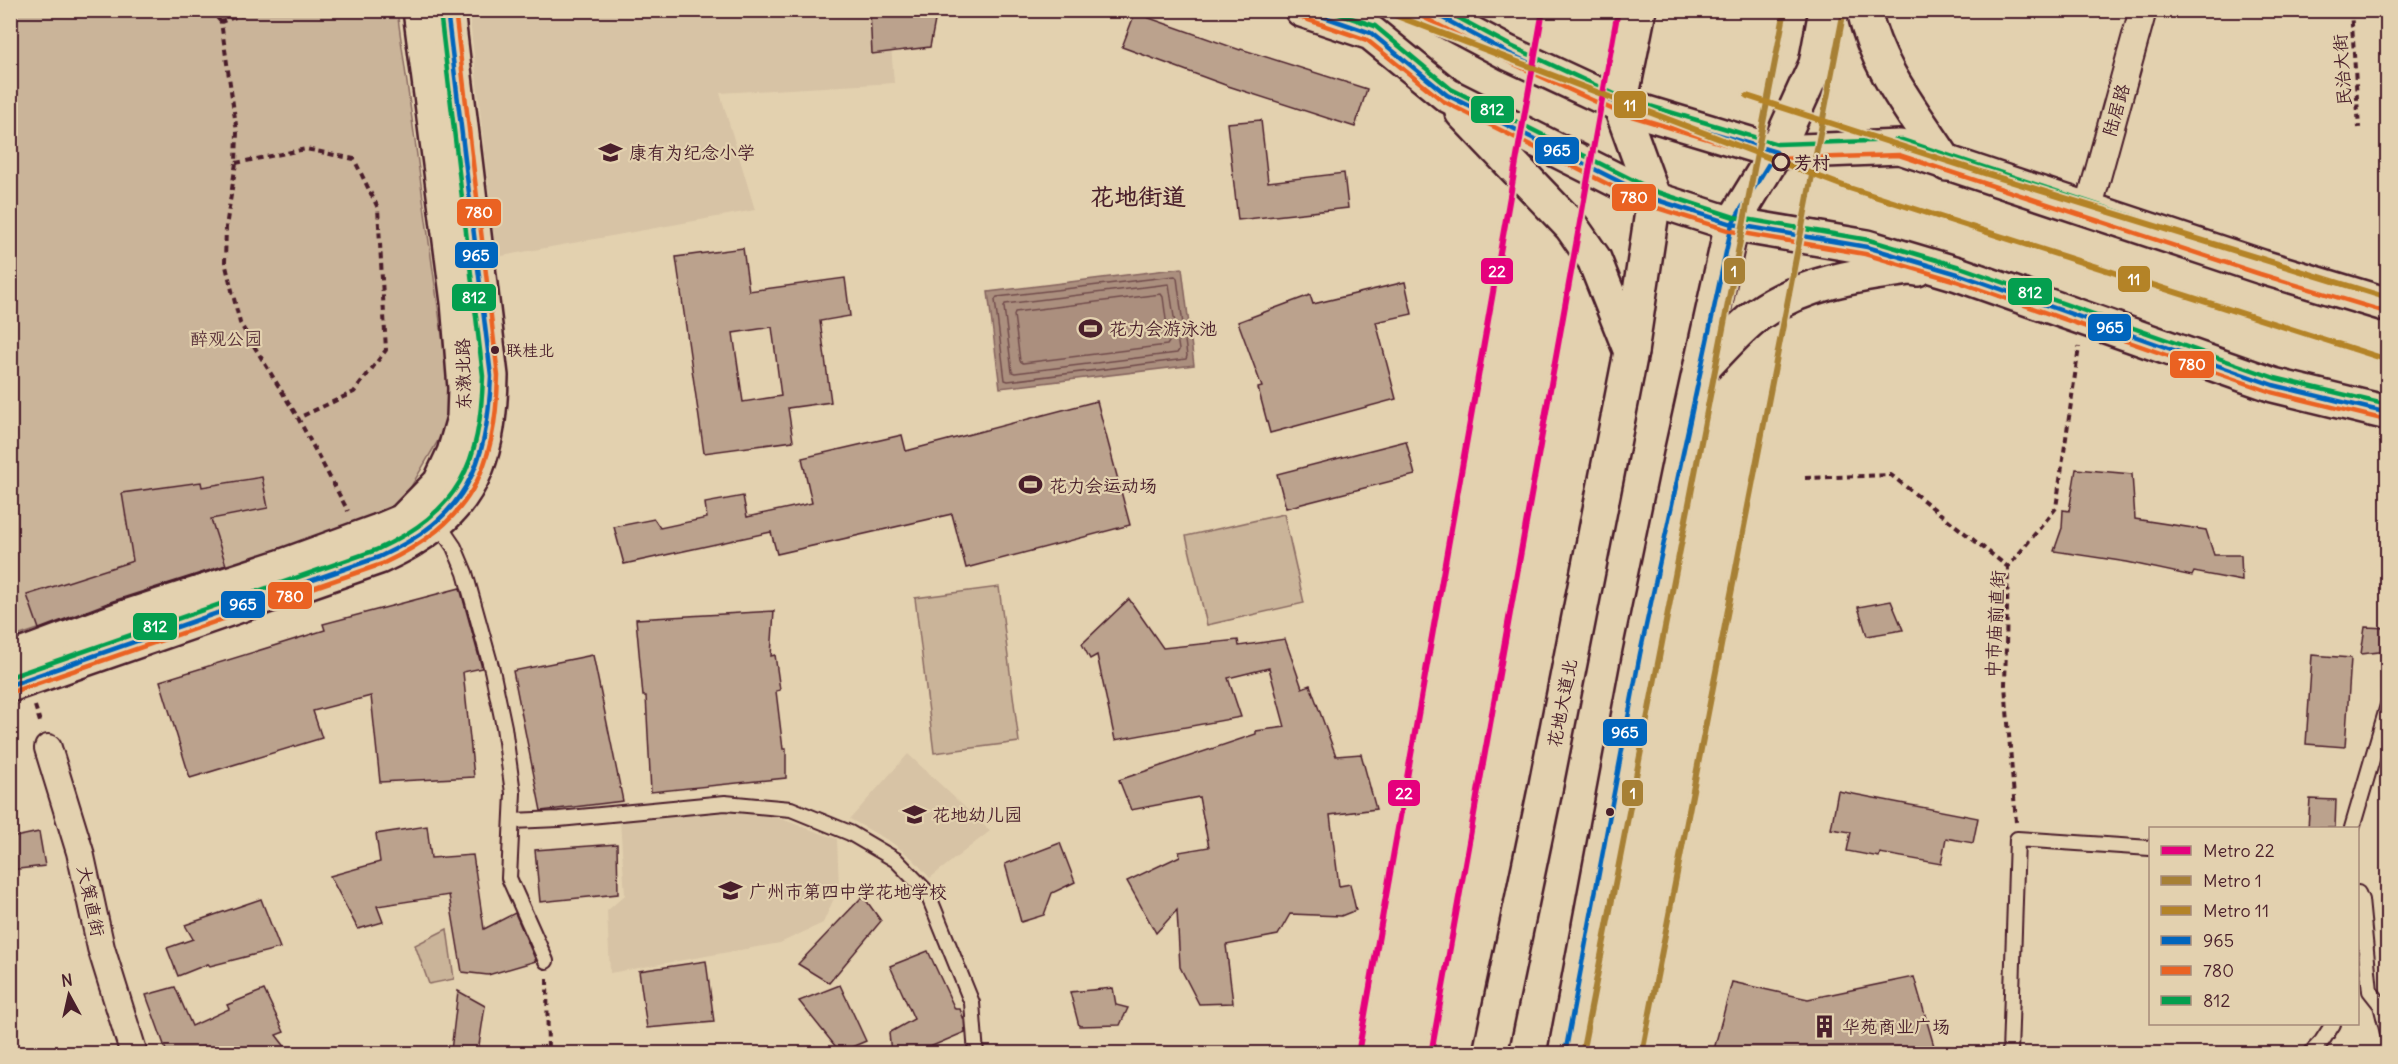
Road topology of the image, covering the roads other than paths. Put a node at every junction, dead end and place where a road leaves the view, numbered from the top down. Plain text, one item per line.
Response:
1 (420, 10) edge
2 (447, 10) edge
3 (1302, 10) edge
4 (1427, 10) edge
5 (1639, 10) edge
6 (1826, 10) edge
7 (1864, 10) edge
8 (2143, 10) edge
9 (1447, 95) junction
10 (1620, 105) junction
11 (1776, 152) junction
12 (1947, 164) junction
13 (1654, 199) junction
14 (2088, 210) junction
15 (1732, 224) junction
16 (1958, 274) junction
17 (2388, 305) edge
18 (1631, 351) junction
19 (1701, 369) junction
20 (2388, 413) edge
21 (437, 522) junction
22 (16, 675) edge
23 (2388, 705) edge
24 (48, 748) road end
25 (512, 821) junction
26 (2352, 827) edge
27 (2149, 848) edge
28 (2359, 895) edge
29 (546, 961) road end
30 (2364, 992) edge
31 (2384, 1004) edge
32 (2332, 1025) edge
33 (2388, 1033) edge
34 (134, 1053) edge
35 (976, 1053) edge
36 (1490, 1053) edge
37 (1564, 1053) edge
38 (2010, 1053) edge
39 (2310, 1053) edge

1 - 22 main road, 东漖北路
2 - 21 main road, 东漖北路
3 - 9 main road
4 - 10 main road
5 - 10 main road
6 - 11 main road
7 - 12 main road
8 - 14 street, 陆居路
9 - 13 main road
9 - 18 main road
10 - 11 main road
10 - 13 main road
11 - 12 main road
11 - 15 main road
12 - 14 main road
13 - 15 main road
13 - 18 main road, 花地大道北
14 - 17 main road
15 - 16 main road
15 - 19 main road
16 - 19 main road
16 - 20 main road
18 - 36 main road, 花地大道北
19 - 37 main road
21 - 22 main road, 东漖北路
21 - 25 lane
23 - 26 lane
24 - 34 street, 大策直街
25 - 29 lane
25 - 35 lane
27 - 38 lane
28 - 30 lane
30 - 31 lane
31 - 33 lane
32 - 39 lane

